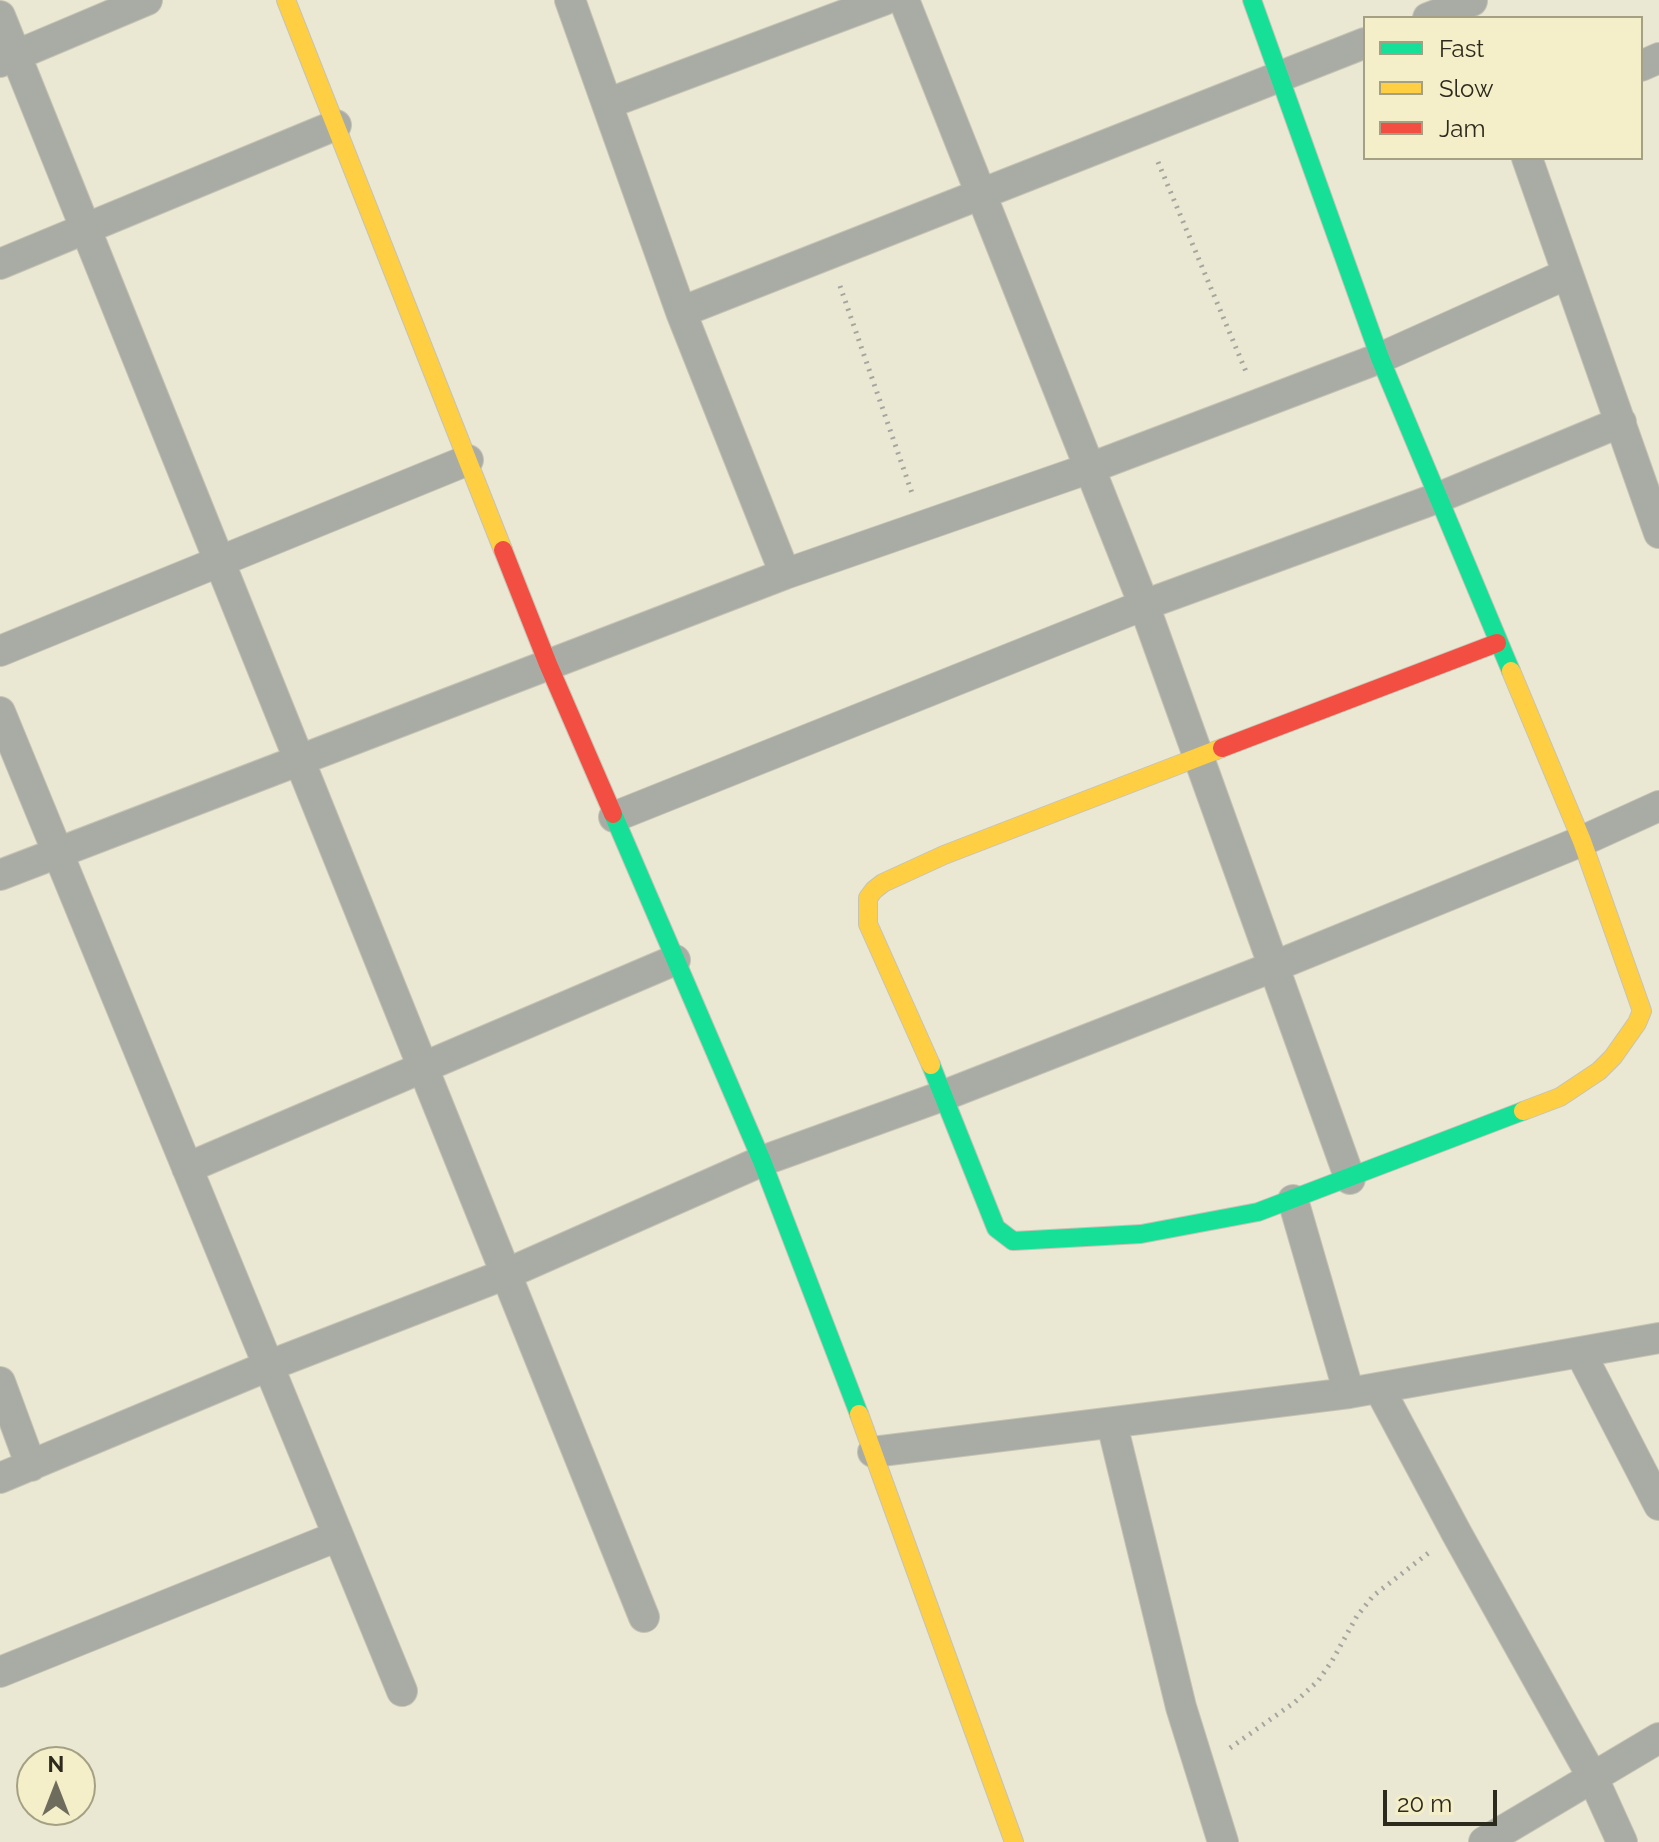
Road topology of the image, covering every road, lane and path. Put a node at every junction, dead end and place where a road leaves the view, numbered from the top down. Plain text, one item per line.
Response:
1 (147, 0) edge
2 (570, 0) edge
3 (884, 0) edge
4 (904, 0) edge
5 (1252, 0) edge
6 (1472, 0) edge
7 (289, 1) edge
8 (0, 16) edge
9 (1433, 16) edge
10 (1363, 44) edge
11 (8, 59) edge
12 (1281, 77) junction
13 (609, 103) junction
14 (336, 125) junction
15 (1145, 131) junction
16 (1528, 160) edge
17 (983, 195) junction
18 (86, 229) junction
19 (830, 255) junction
20 (0, 264) edge
21 (1567, 274) junction
22 (681, 312) junction
23 (1380, 358) junction
24 (1259, 404) junction
25 (1621, 422) junction
26 (468, 460) junction
27 (1090, 468) junction
28 (1440, 497) junction
29 (923, 526) junction
30 (1659, 533) edge
31 (220, 562) junction
32 (785, 574) junction
33 (1144, 605) junction
34 (1497, 643) junction
35 (0, 651) edge
36 (548, 664) junction
37 (0, 712) edge
38 (1197, 756) junction
39 (299, 760) junction
40 (1659, 806) edge
41 (614, 817) junction
42 (1582, 841) junction
43 (57, 853) junction
44 (0, 875) edge
45 (675, 960) junction
46 (1275, 966) junction
47 (423, 1068) junction
48 (945, 1095) junction
49 (762, 1161) junction
50 (187, 1168) junction
51 (1350, 1179) junction
52 (1293, 1200) junction
53 (506, 1274) junction
54 (1659, 1338) edge
55 (1580, 1352) junction
56 (268, 1366) junction
57 (0, 1382) edge
58 (1379, 1388) junction
59 (1349, 1393) junction
60 (1112, 1424) junction
61 (873, 1452) junction
62 (31, 1466) junction
63 (0, 1478) edge
64 (1659, 1505) edge
65 (1457, 1534) junction
66 (338, 1536) junction
67 (644, 1617) dead end
68 (0, 1672) edge
69 (402, 1691) dead end
70 (1659, 1738) edge
71 (1200, 1770) junction
72 (1593, 1778) junction
73 (1014, 1842) edge
74 (1223, 1842) edge
75 (1484, 1842) edge
76 (1622, 1842) edge

1 - 11 street
2 - 13 street
3 - 13 street
4 - 17 street
5 - 12 street
6 - 9 street
7 - 14 street
8 - 11 street
10 - 12 street
11 - 18 street
12 - 15 street
12 - 23 street
13 - 22 street
14 - 18 street
14 - 26 street
15 - 17 street
15 - 24 path
16 - 21 street
17 - 19 street
17 - 27 street
18 - 20 street
18 - 31 street
19 - 22 street
19 - 29 path
21 - 23 street
21 - 25 street
22 - 32 street
23 - 24 street
23 - 28 street
24 - 27 street
25 - 28 street
25 - 30 street
26 - 31 street
26 - 36 street
27 - 29 street
27 - 33 street
28 - 33 street
28 - 34 street
29 - 32 street
31 - 35 street
31 - 39 street
32 - 36 street
33 - 38 street
33 - 41 street
34 - 38 street
34 - 42 street
36 - 39 street
36 - 41 street
37 - 43 street
38 - 46 street
38 - 48 street
39 - 43 street
39 - 47 street
40 - 42 street
41 - 45 street
42 - 46 street
42 - 51 street
43 - 44 street
43 - 50 street
45 - 47 street
45 - 49 street
46 - 48 street
46 - 51 street
47 - 50 street
47 - 53 street
48 - 49 street
48 - 52 street
49 - 53 street
49 - 61 street
50 - 56 street
51 - 52 street
52 - 59 street
53 - 56 street
53 - 67 street
54 - 55 street
55 - 58 street
55 - 64 street
56 - 62 street
56 - 66 street
57 - 62 street
58 - 59 street
58 - 65 street
59 - 60 street
60 - 61 street
60 - 71 street
61 - 73 street
62 - 63 street
65 - 71 path
65 - 72 street
66 - 68 street
66 - 69 street
70 - 72 street
71 - 74 street
72 - 75 street
72 - 76 street

